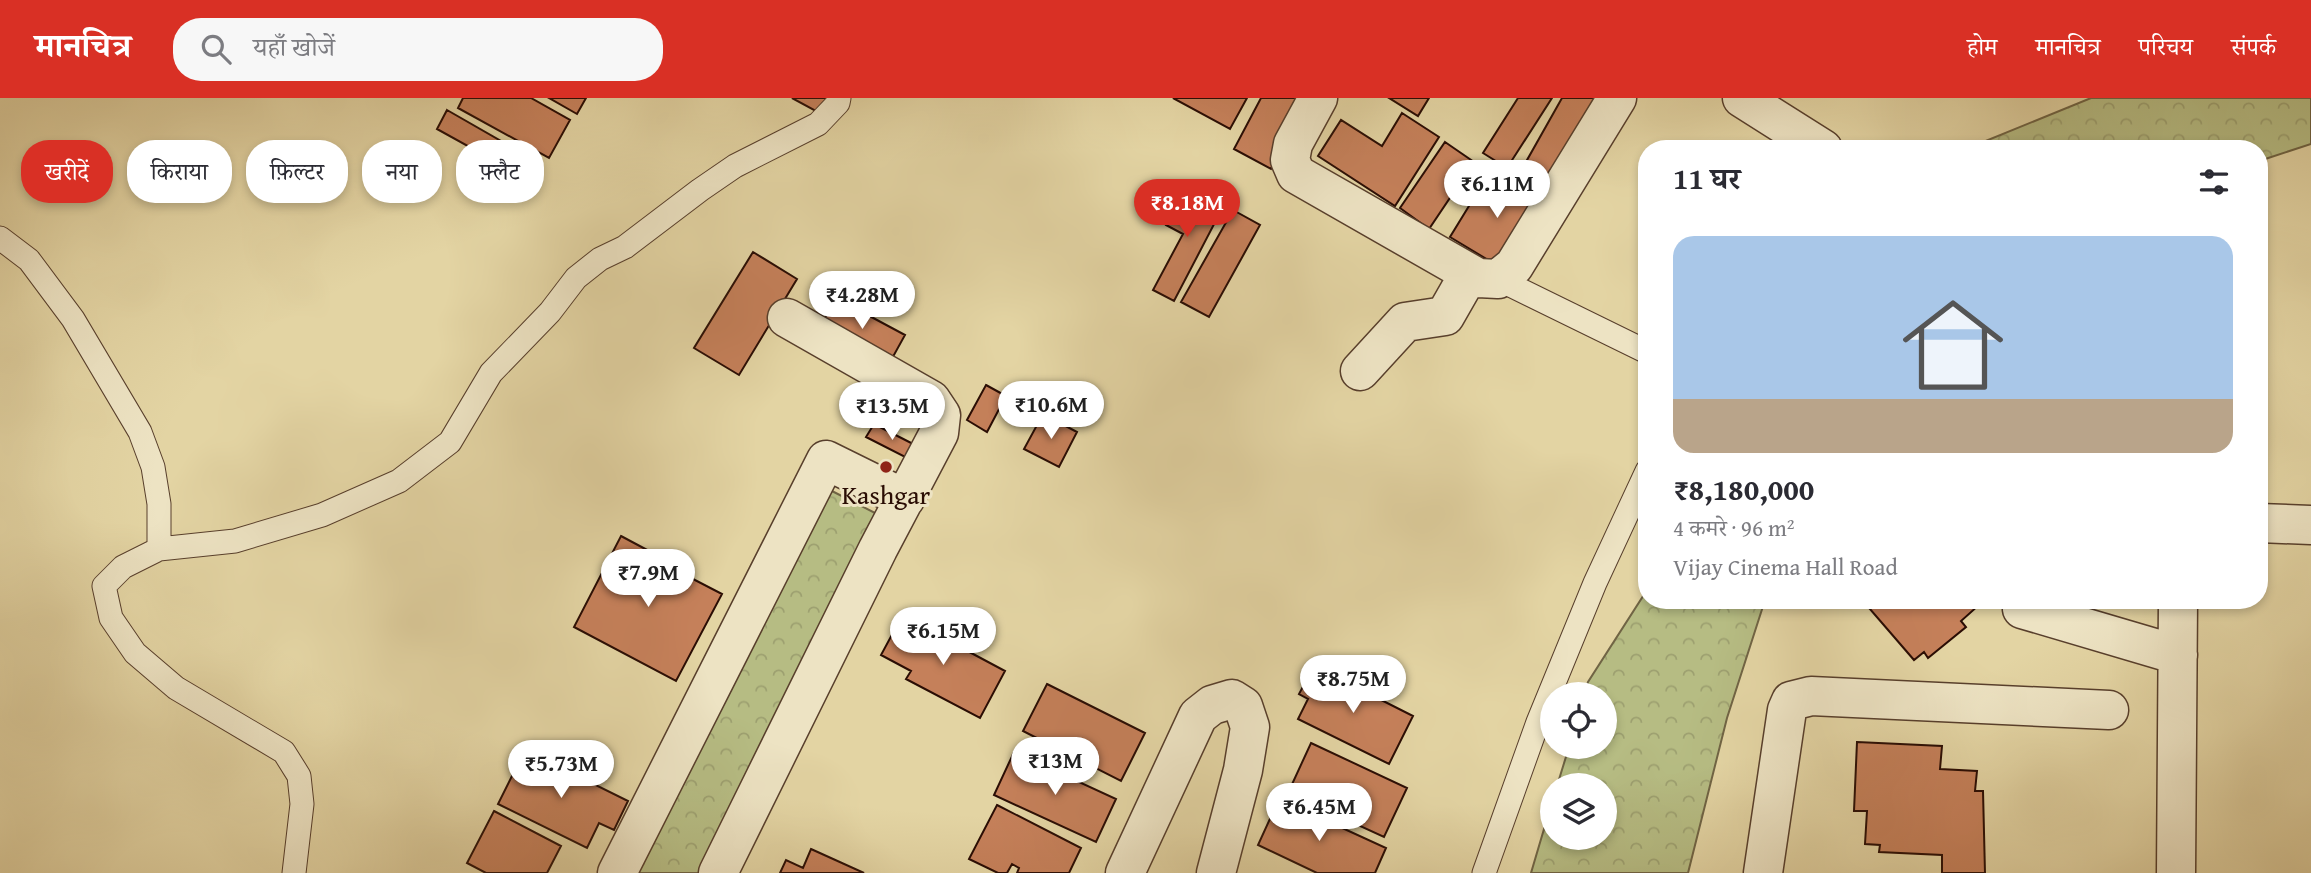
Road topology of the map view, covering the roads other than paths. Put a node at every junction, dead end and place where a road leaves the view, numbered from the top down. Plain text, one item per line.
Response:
1 (839, 98) edge
2 (1318, 98) edge
3 (1618, 98) edge
4 (1742, 98) edge
5 (1809, 140) edge
6 (0, 238) edge
7 (1483, 276) junction
8 (787, 318) dead end
9 (1638, 348) edge
10 (1360, 371) dead end
11 (1638, 490) edge
12 (905, 499) junction
13 (2268, 523) edge
14 (2311, 525) edge
15 (159, 549) junction
16 (2022, 609) dead end
17 (2178, 609) edge
18 (2178, 655) junction
19 (2109, 710) dead end
20 (294, 873) edge
21 (617, 873) edge
22 (718, 873) edge
23 (1125, 873) edge
24 (1216, 873) edge
25 (1484, 873) edge
26 (1763, 873) edge
27 (2176, 873) edge

1 - 15 lane
2 - 7 street
3 - 7 street
4 - 5 street
6 - 15 lane
7 - 9 lane
7 - 10 street
8 - 12 street
11 - 25 lane
12 - 21 street
12 - 22 street
13 - 14 street
15 - 20 lane
16 - 18 street
17 - 18 street
18 - 27 street
19 - 26 street
23 - 24 street

